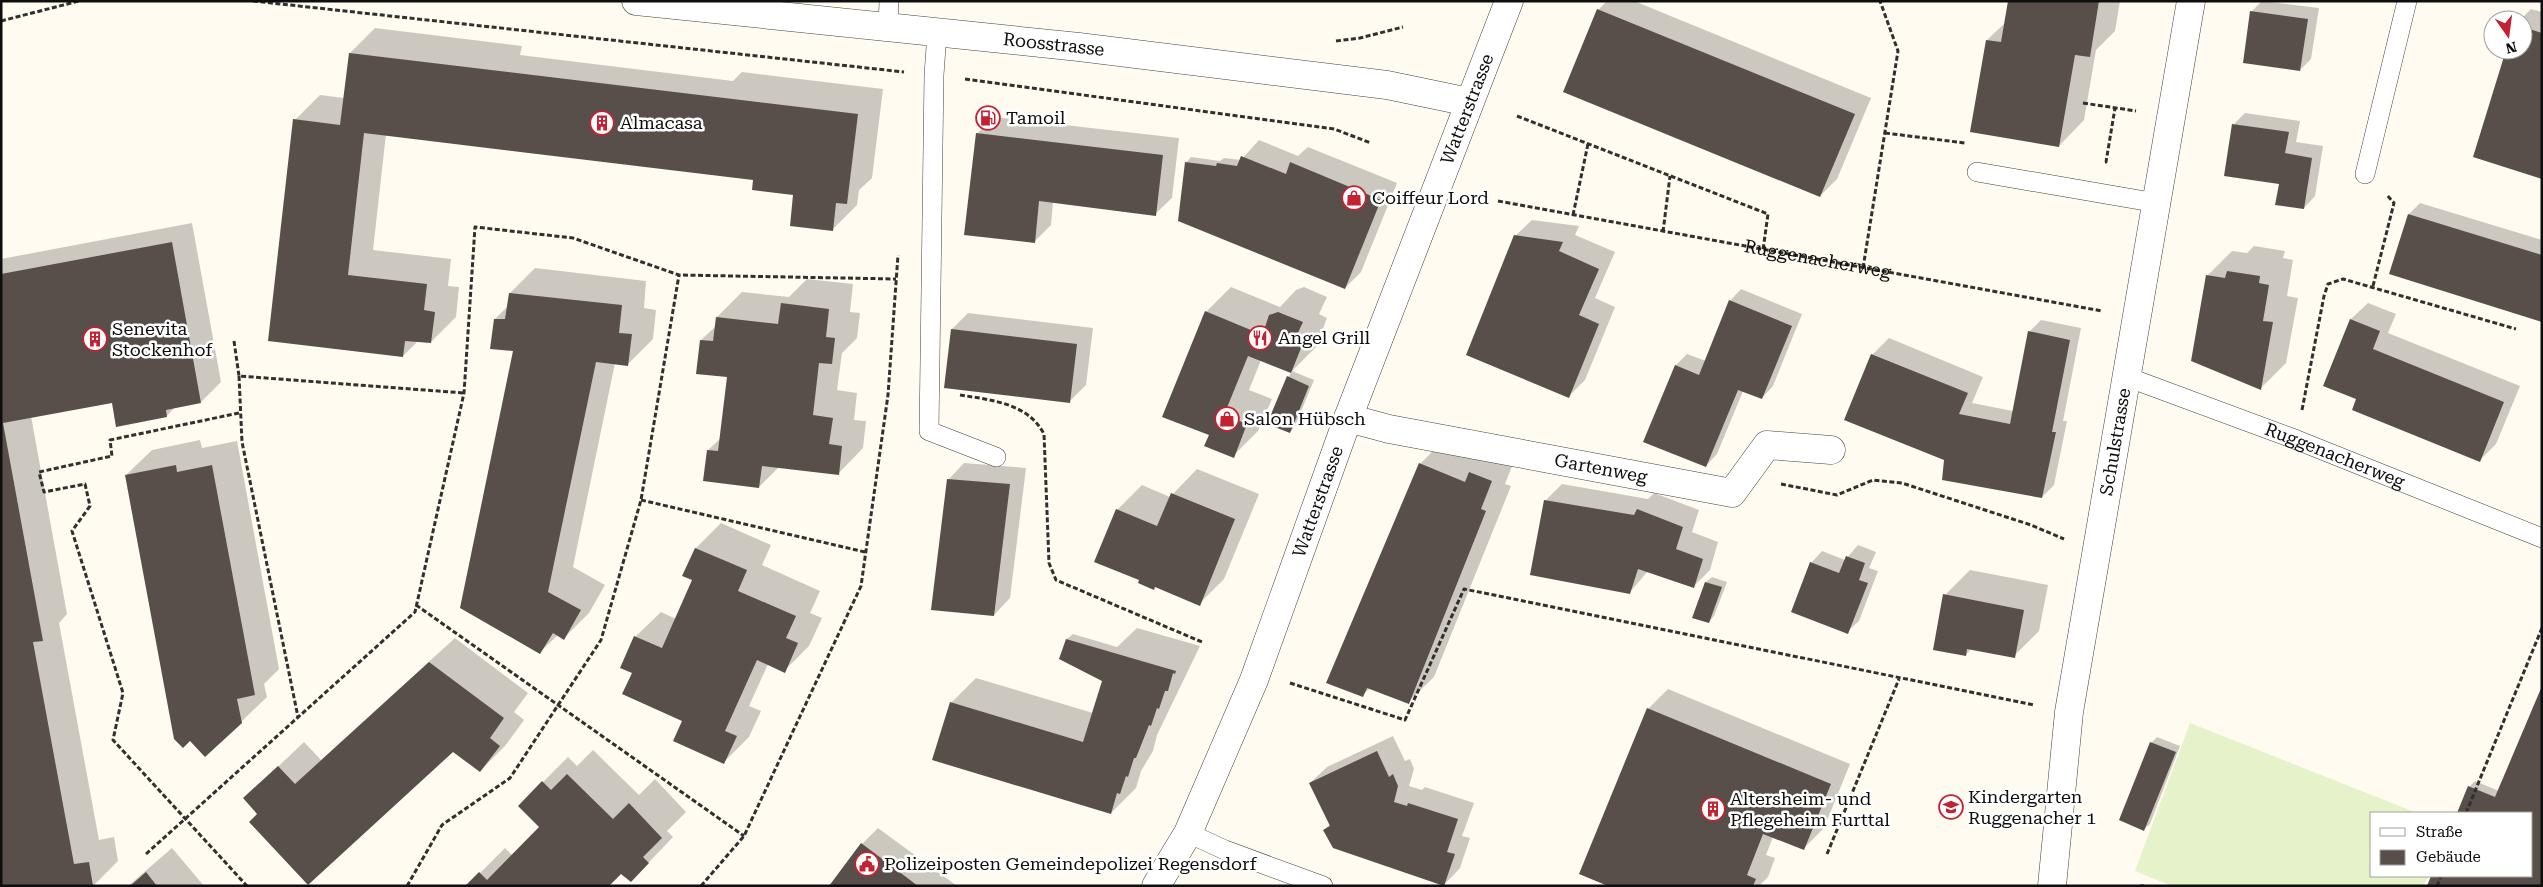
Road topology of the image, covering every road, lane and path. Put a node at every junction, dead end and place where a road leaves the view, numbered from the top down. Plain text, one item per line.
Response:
1 (78, 1) edge
2 (253, 1) edge
3 (636, 1) edge
4 (889, 1) edge
5 (1509, 1) edge
6 (1880, 1) edge
7 (2191, 1) edge
8 (2407, 1) edge
9 (1, 21) edge
10 (888, 28) junction
11 (937, 33) junction
12 (934, 75) junction
13 (1469, 102) junction
14 (2084, 102) dead end
15 (2115, 108) junction
16 (1517, 116) dead end
17 (2171, 116) junction
18 (1885, 132) junction
19 (1370, 143) dead end
20 (1588, 144) junction
21 (1972, 144) dead end
22 (2097, 161) dead end
23 (1977, 172) dead end
24 (2365, 174) joint
25 (1670, 176) junction
26 (1498, 201) dead end
27 (2157, 203) junction
28 (1573, 215) junction
29 (1663, 232) junction
30 (898, 250) dead end
31 (1763, 250) junction
32 (1862, 268) junction
33 (679, 275) junction
34 (896, 280) junction
35 (2373, 286) junction
36 (2137, 318) junction
37 (2516, 329) dead end
38 (234, 341) dead end
39 (239, 376) junction
40 (2127, 377) junction
41 (930, 390) junction
42 (464, 393) junction
43 (239, 413) junction
44 (1348, 418) junction
45 (2296, 440) junction
46 (1831, 450) dead end
47 (996, 457) dead end
48 (1743, 477) junction
49 (641, 500) junction
50 (2542, 538) edge
51 (865, 552) junction
52 (2096, 552) junction
53 (416, 605) junction
54 (2542, 628) edge
55 (1202, 642) dead end
56 (1899, 679) junction
57 (1286, 681) dead end
58 (558, 705) junction
59 (2069, 712) junction
60 (298, 717) junction
61 (2466, 812) edge
62 (185, 819) junction
63 (1188, 833) junction
64 (744, 836) junction
65 (146, 854) dead end
66 (1827, 854) dead end
67 (247, 886) edge
68 (407, 886) edge
69 (701, 886) edge
70 (1156, 886) edge
71 (1322, 886) edge
72 (2052, 886) edge
73 (2140, 886) edge
74 (2144, 886) edge

1 - 9 path
2 - 12 path
3 - 10 street, Roosstrasse
4 - 10 lane
5 - 13 street, Watterstrasse
6 - 18 path
7 - 17 street, Schulstrasse
8 - 24 lane
10 - 11 street, Roosstrasse
11 - 12 lane
11 - 13 street, Roosstrasse
12 - 19 path
12 - 41 lane
13 - 44 street, Watterstrasse
14 - 15 path
15 - 17 path
15 - 22 path
16 - 20 path
17 - 27 street, Schulstrasse
18 - 21 path
18 - 32 path
20 - 25 path
20 - 28 path
23 - 27 lane
24 - 35 path
25 - 29 path
25 - 31 path
26 - 28 path, Ruggenacherweg
27 - 36 street, Schulstrasse
28 - 29 path, Ruggenacherweg
29 - 31 path, Ruggenacherweg
30 - 34 path
31 - 32 path, Ruggenacherweg
32 - 36 path, Ruggenacherweg
33 - 34 path
33 - 42 path
33 - 49 path
34 - 51 path
35 - 37 path
35 - 45 path
36 - 40 street, Schulstrasse
38 - 39 path
39 - 42 path
39 - 43 path
40 - 45 lane, Ruggenacherweg
40 - 52 street, Schulstrasse
41 - 47 lane
41 - 55 path
42 - 53 path
43 - 60 path
43 - 62 path
44 - 48 street, Gartenweg
44 - 63 street, Watterstrasse
45 - 50 lane, Ruggenacherweg
46 - 48 street, Gartenweg
48 - 52 path
49 - 51 path
49 - 58 path
51 - 64 path
52 - 59 street, Schulstrasse
53 - 58 path
53 - 60 path
54 - 61 path
56 - 57 path
56 - 59 path
56 - 66 path
58 - 64 path
58 - 68 path
59 - 72 street, Schulstrasse
60 - 62 path
62 - 65 path
62 - 67 path
63 - 70 street, Watterstrasse
63 - 71 lane
64 - 69 path
73 - 74 path

